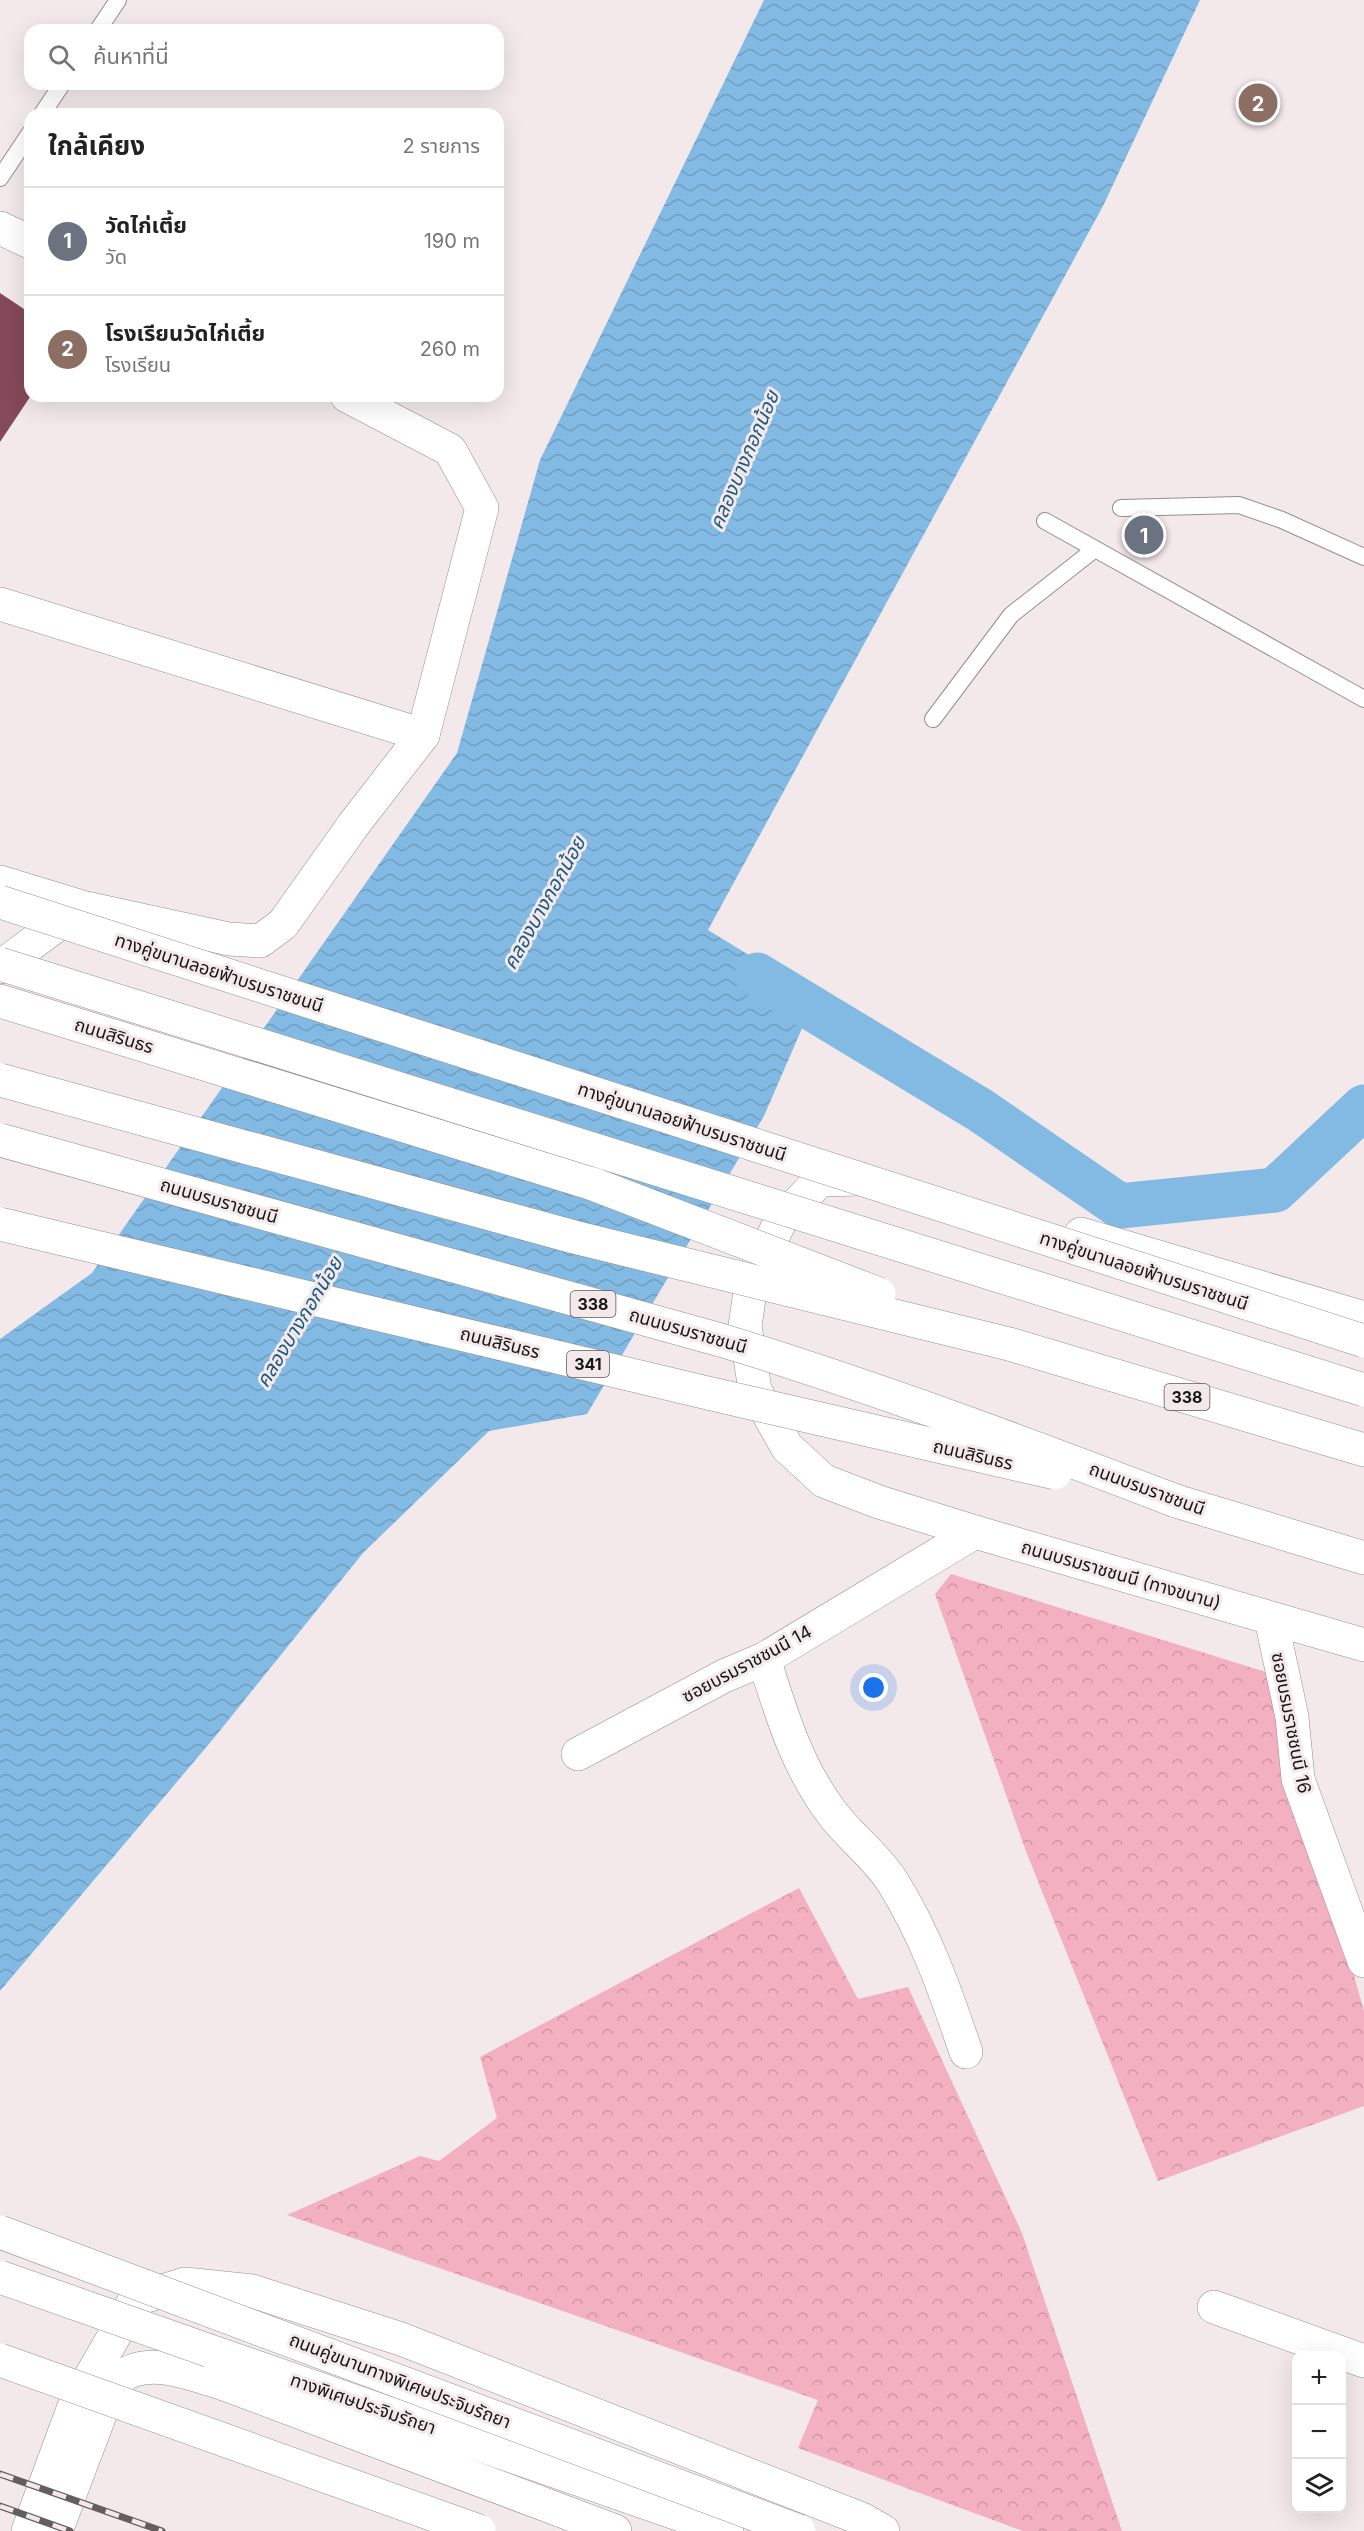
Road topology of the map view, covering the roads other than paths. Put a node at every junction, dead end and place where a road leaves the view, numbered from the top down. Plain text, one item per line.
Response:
1 (118, 0) edge
2 (102, 24) edge
3 (58, 90) edge
4 (46, 108) edge
5 (24, 142) edge
6 (0, 178) edge
7 (0, 228) edge
8 (24, 239) edge
9 (358, 402) edge
10 (1121, 508) dead end
11 (1045, 521) dead end
12 (1095, 549) junction
13 (1364, 557) edge
14 (0, 604) edge
15 (1364, 699) edge
16 (933, 718) dead end
17 (423, 735) junction
18 (0, 882) edge
19 (0, 902) edge
20 (82, 907) junction
21 (0, 966) edge
22 (0, 1001) edge
23 (0, 1080) edge
24 (0, 1140) edge
25 (0, 1224) edge
26 (1364, 1318) edge
27 (1364, 1341) edge
28 (1009, 1344) junction
29 (1364, 1390) edge
30 (1364, 1449) edge
31 (1176, 1502) junction
32 (975, 1532) junction
33 (1364, 1558) edge
34 (1271, 1618) junction
35 (1364, 1646) edge
36 (764, 1659) junction
37 (578, 1754) dead end
38 (1364, 1961) edge
39 (966, 2052) dead end
40 (0, 2232) edge
41 (0, 2277) edge
42 (1214, 2307) dead end
43 (0, 2360) edge
44 (1364, 2361) edge
45 (578, 2478) junction
46 (28, 2531) edge
47 (56, 2531) edge
48 (479, 2531) edge
49 (615, 2531) edge
50 (727, 2531) edge
51 (797, 2531) edge
52 (883, 2531) edge

1 - 2 lane
3 - 4 lane
5 - 6 lane
7 - 8 main road
9 - 17 main road
10 - 13 lane
11 - 12 lane
12 - 15 lane
12 - 16 lane
14 - 17 main road
17 - 20 main road
18 - 20 main road
19 - 27 main road, ทางคู่ขนานลอยฟ้าบรมราชชนนี, bridge
20 - 21 main road
21 - 29 main road, bridge
22 - 28 main road, ถนนสิรินธร, bridge
23 - 28 main road, 338, bridge
24 - 31 main road, ถนนบรมราชชนนี / 338, bridge
25 - 31 main road, ถนนสิรินธร / 341, bridge
26 - 32 main road, ถนนบรมราชชนนี (ทางขนาน)
28 - 30 main road, 338
31 - 33 main road, ถนนบรมราชชนนี / 338
32 - 34 main road, ถนนบรมราชชนนี (ทางขนาน)
32 - 36 main road, ซอยบรมราชชนนี 14
34 - 35 main road, ถนนบรมราชชนนี (ทางขนาน)
34 - 38 main road, ซอยบรมราชชนนี 16
36 - 37 main road, ซอยบรมราชชนนี 14
36 - 39 main road
40 - 51 main road, ถนนคู่ขนานทางพิเศษประจิมรัถยา, bridge
41 - 45 main road, ทางพิเศษประจิมรัถยา, bridge
42 - 44 main road
43 - 48 main road, bridge
45 - 50 main road, ทางพิเศษประจิมรัถยา
45 - 51 main road, bridge
46 - 52 main road
47 - 49 main road

